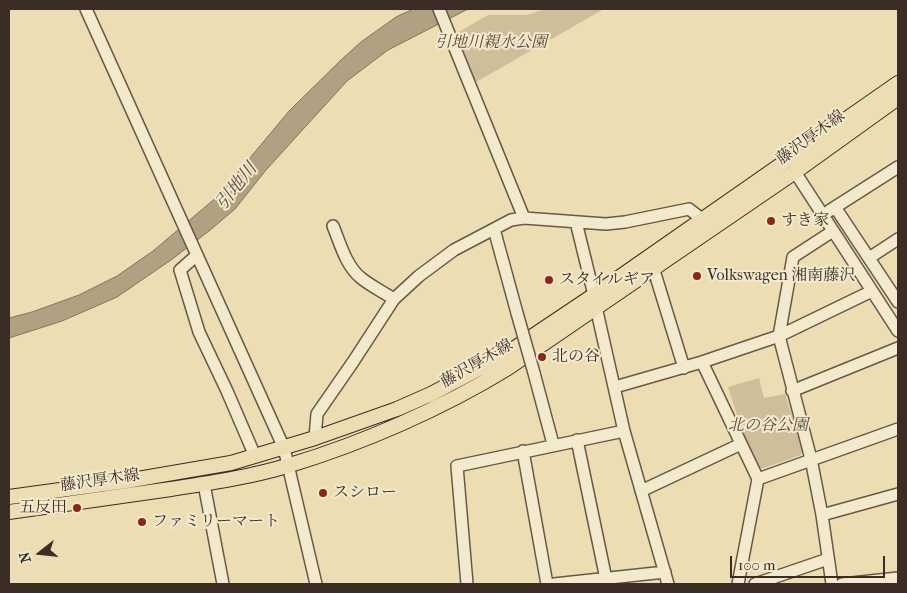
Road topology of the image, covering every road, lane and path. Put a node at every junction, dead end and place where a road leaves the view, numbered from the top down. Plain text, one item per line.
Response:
1 (86, 9) edge
2 (439, 9) edge
3 (898, 83) edge
4 (898, 98) edge
5 (898, 167) edge
6 (795, 172) junction
7 (835, 207) junction
8 (824, 215) junction
9 (524, 218) junction
10 (576, 222) junction
11 (706, 224) junction
12 (333, 226) dead end
13 (494, 229) junction
14 (833, 231) junction
15 (898, 238) edge
16 (196, 252) junction
17 (869, 258) junction
18 (654, 267) junction
19 (872, 291) junction
20 (394, 299) junction
21 (595, 301) junction
22 (898, 302) edge
23 (898, 331) edge
24 (779, 336) junction
25 (898, 348) edge
26 (702, 362) junction
27 (684, 368) junction
28 (615, 387) junction
29 (792, 391) junction
30 (898, 429) edge
31 (624, 430) junction
32 (315, 438) junction
33 (578, 440) junction
34 (553, 444) junction
35 (741, 444) junction
36 (284, 448) junction
37 (523, 451) junction
38 (255, 456) junction
39 (811, 459) junction
40 (289, 466) junction
41 (758, 480) junction
42 (204, 484) junction
43 (641, 492) junction
44 (898, 494) edge
45 (9, 497) edge
46 (9, 512) edge
47 (822, 515) junction
48 (828, 559) junction
49 (665, 572) junction
50 (606, 578) junction
51 (898, 578) edge
52 (593, 582) edge
53 (223, 584) edge
54 (316, 584) edge
55 (467, 584) edge
56 (547, 584) edge
57 (554, 584) edge
58 (668, 584) edge
59 (738, 584) edge
60 (755, 584) edge
61 (832, 584) edge
62 (842, 584) edge

1 - 16 street
2 - 9 street
3 - 11 main road, 藤沢厚木線
4 - 6 main road, 藤沢厚木線
5 - 7 street
6 - 8 street
6 - 11 main road, 藤沢厚木線
7 - 8 street
7 - 17 street
8 - 14 street
9 - 10 street
9 - 13 street
10 - 11 street
10 - 21 street
11 - 18 main road, 藤沢厚木線
11 - 21 main road, 藤沢厚木線
12 - 20 street
13 - 20 street
13 - 34 street, bridge
14 - 19 street
14 - 24 street
15 - 17 street
16 - 36 street
16 - 38 street
17 - 22 street
18 - 21 main road, 藤沢厚木線
18 - 27 street
19 - 23 street
19 - 24 street
20 - 32 street
21 - 28 street
21 - 32 main road, 藤沢厚木線
21 - 40 main road, 藤沢厚木線
24 - 26 street
24 - 29 street
25 - 29 street
26 - 27 street
26 - 35 street
27 - 28 street
28 - 31 street
29 - 39 street
30 - 39 street
31 - 33 street
31 - 43 street
32 - 36 main road, 藤沢厚木線
33 - 34 street
33 - 50 street
34 - 37 street
35 - 41 street
35 - 43 street
36 - 38 main road, 藤沢厚木線
36 - 40 street
37 - 55 street
37 - 56 street
38 - 45 main road, 藤沢厚木線
39 - 41 street
39 - 47 street
40 - 42 main road, 藤沢厚木線
40 - 54 street
41 - 59 street
42 - 46 main road, 藤沢厚木線
42 - 53 street
43 - 49 street
44 - 47 street
47 - 48 street
48 - 60 street
48 - 61 street
49 - 50 street
49 - 58 street
50 - 52 street
51 - 62 street
52 - 57 street

